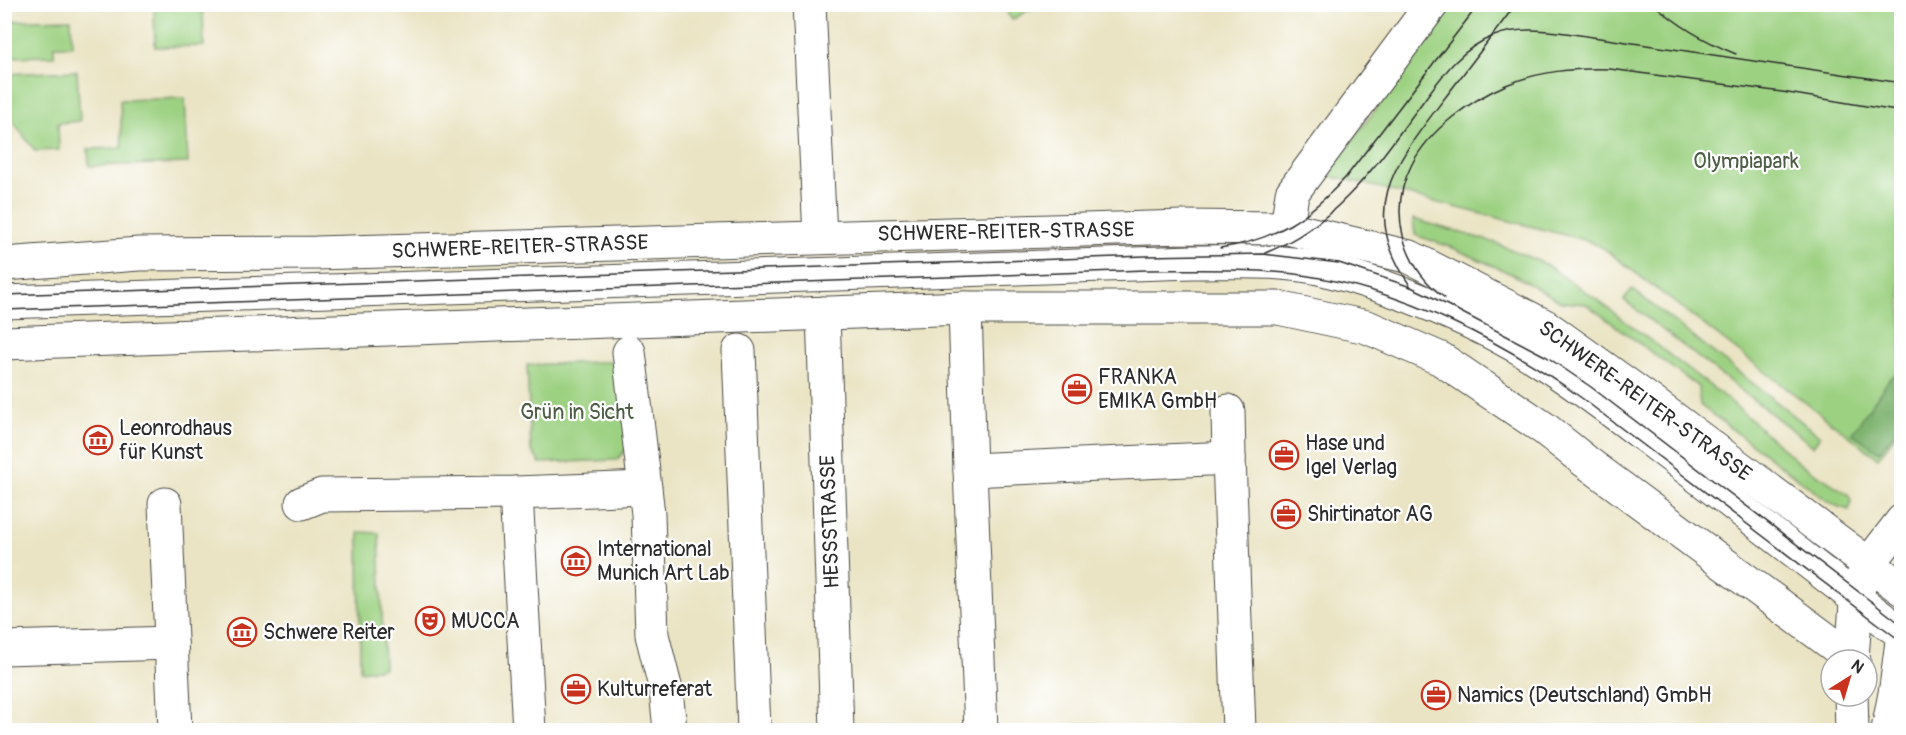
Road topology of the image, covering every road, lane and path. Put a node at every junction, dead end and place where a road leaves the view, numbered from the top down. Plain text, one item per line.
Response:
1 (809, 4) edge
2 (1432, 4) edge
3 (1287, 228) junction
4 (820, 237) junction
5 (4, 264) edge
6 (4, 302) edge
7 (965, 308) junction
8 (823, 313) junction
9 (4, 343) edge
10 (738, 351) dead end
11 (629, 352) dead end
12 (1228, 411) dead end
13 (1229, 458) junction
14 (970, 470) junction
15 (645, 488) junction
16 (516, 493) junction
17 (302, 503) dead end
18 (165, 504) dead end
19 (1902, 521) edge
20 (1868, 565) junction
21 (1902, 589) edge
22 (1856, 599) junction
23 (1902, 634) edge
24 (1902, 641) edge
25 (171, 643) junction
26 (4, 648) edge
27 (1837, 648) edge
28 (1856, 648) edge
29 (1879, 676) edge
30 (1899, 689) edge
31 (1851, 708) edge
32 (175, 730) edge
33 (529, 730) edge
34 (670, 730) edge
35 (754, 730) edge
36 (837, 730) edge
37 (981, 730) edge
38 (1239, 730) edge
39 (1852, 730) edge
40 (1888, 730) edge

1 - 4 main road
2 - 3 main road
3 - 4 main road, SCHWERE-REITER-STRASSE
3 - 20 main road, SCHWERE-REITER-STRASSE
4 - 5 main road, SCHWERE-REITER-STRASSE
6 - 22 main road
7 - 8 main road
7 - 14 main road
7 - 27 main road
8 - 9 main road
8 - 36 main road, HESSSTRASSE
10 - 35 main road
11 - 15 main road
12 - 13 main road
13 - 14 main road
13 - 38 main road
14 - 37 main road
15 - 16 main road
15 - 34 main road
16 - 17 main road
16 - 33 main road
18 - 25 main road
19 - 20 main road
20 - 21 main road, SCHWERE-REITER-STRASSE
20 - 22 main road
22 - 23 main road
22 - 28 main road
24 - 30 main road
25 - 26 main road
25 - 32 main road
29 - 30 main road
30 - 40 main road
31 - 39 main road

